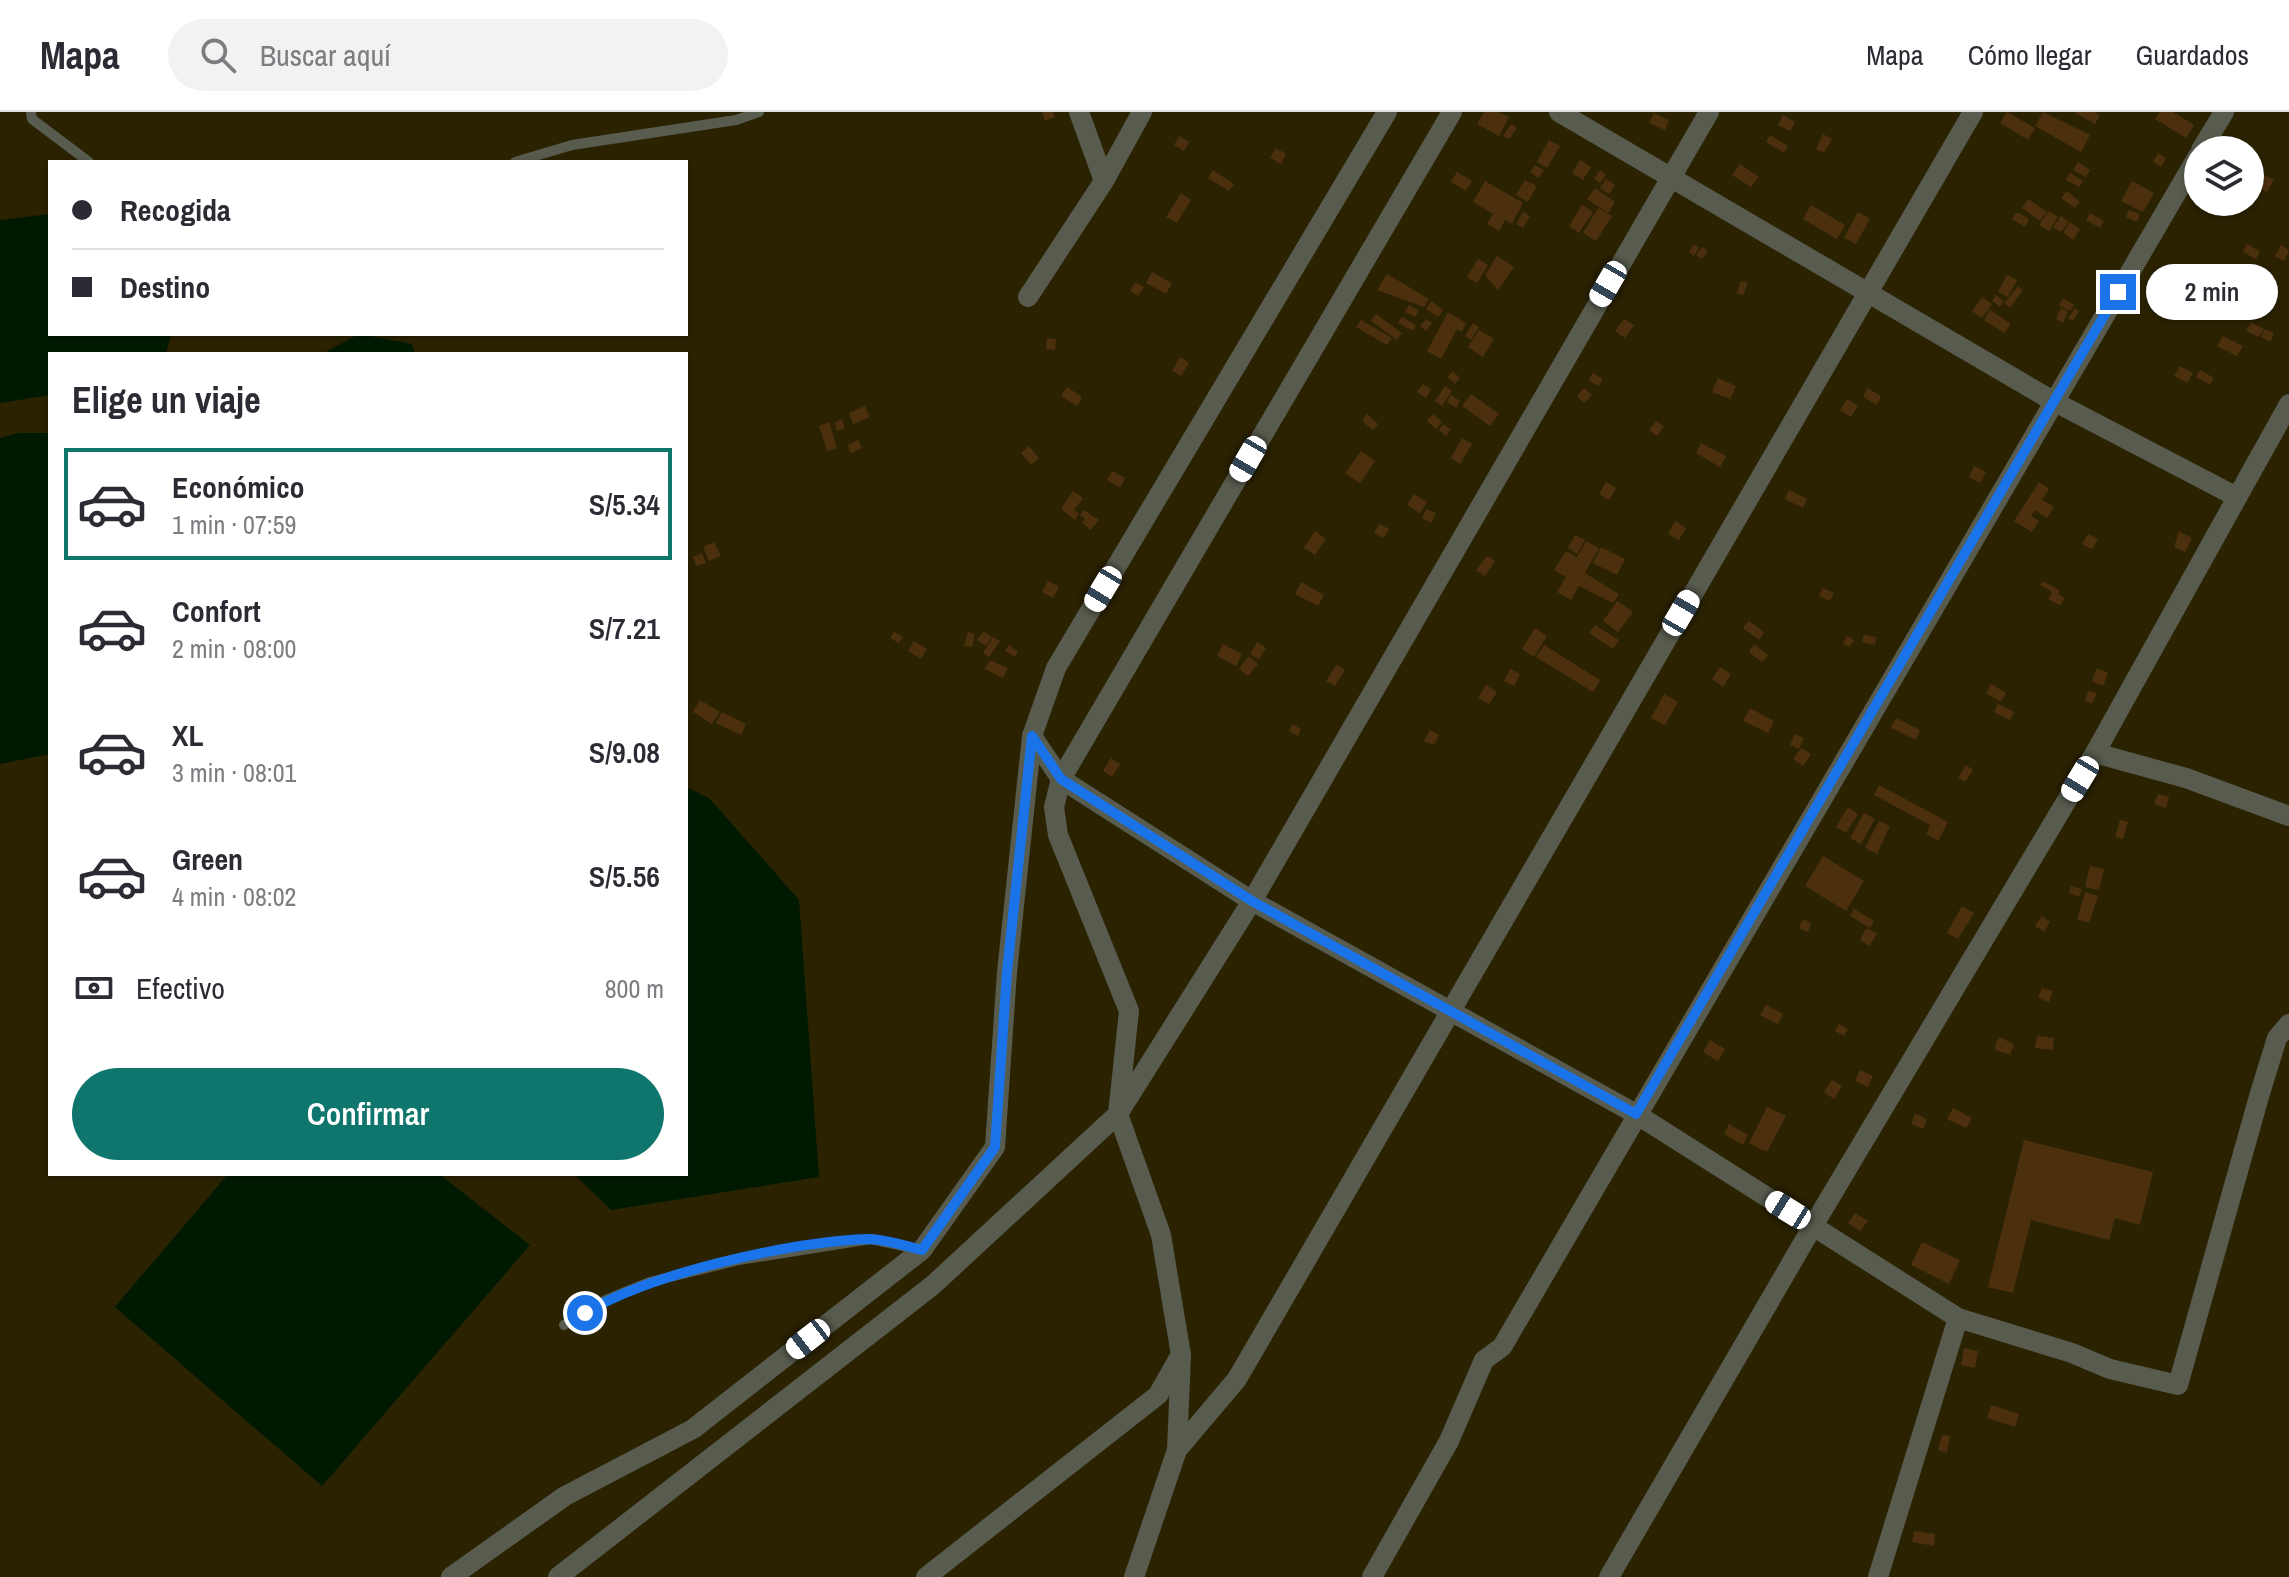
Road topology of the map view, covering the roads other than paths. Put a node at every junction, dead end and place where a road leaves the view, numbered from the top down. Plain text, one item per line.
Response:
1 (31, 112) edge
2 (759, 112) edge
3 (1079, 112) edge
4 (1142, 112) edge
5 (1387, 112) edge
6 (1452, 112) edge
7 (1559, 112) edge
8 (1709, 112) edge
9 (1973, 112) edge
10 (2224, 112) edge
11 (2209, 136) edge
12 (86, 160) edge
13 (522, 160) edge
14 (1670, 177) junction
15 (2184, 180) edge
16 (1104, 181) junction
17 (1867, 293) junction
18 (1028, 297) dead end
19 (2053, 401) junction
20 (2289, 404) edge
21 (2237, 497) junction
22 (1032, 736) junction
23 (2095, 753) junction
24 (1061, 779) junction
25 (2289, 816) edge
26 (1252, 901) junction
27 (1447, 1012) junction
28 (2289, 1024) edge
29 (1118, 1114) junction
30 (1636, 1114) junction
31 (1813, 1226) junction
32 (922, 1250) junction
33 (1958, 1318) junction
34 (564, 1325) dead end
35 (1181, 1355) junction
36 (1177, 1450) junction
37 (451, 1577) edge
38 (558, 1577) edge
39 (926, 1577) edge
40 (1134, 1577) edge
41 (1372, 1577) edge
42 (1609, 1577) edge
43 (1878, 1577) edge

1 - 12 lane
2 - 13 lane
3 - 16 street
4 - 16 street
5 - 22 street
6 - 24 street
7 - 14 street
8 - 14 street
9 - 17 street
10 - 11 street
14 - 17 street
14 - 26 street
15 - 19 street
16 - 18 street
17 - 19 street
17 - 27 street
19 - 21 street
19 - 30 street
20 - 21 street
21 - 23 street
22 - 24 street
22 - 32 street
23 - 25 street
23 - 31 street
24 - 26 street
24 - 29 street
26 - 27 street
26 - 29 street
27 - 30 street
27 - 36 street
28 - 33 street
29 - 35 street
29 - 38 street
30 - 31 street
30 - 41 street
31 - 33 street
31 - 42 street
32 - 34 lane
32 - 37 street
33 - 43 street
35 - 36 street
35 - 39 street
36 - 40 street

